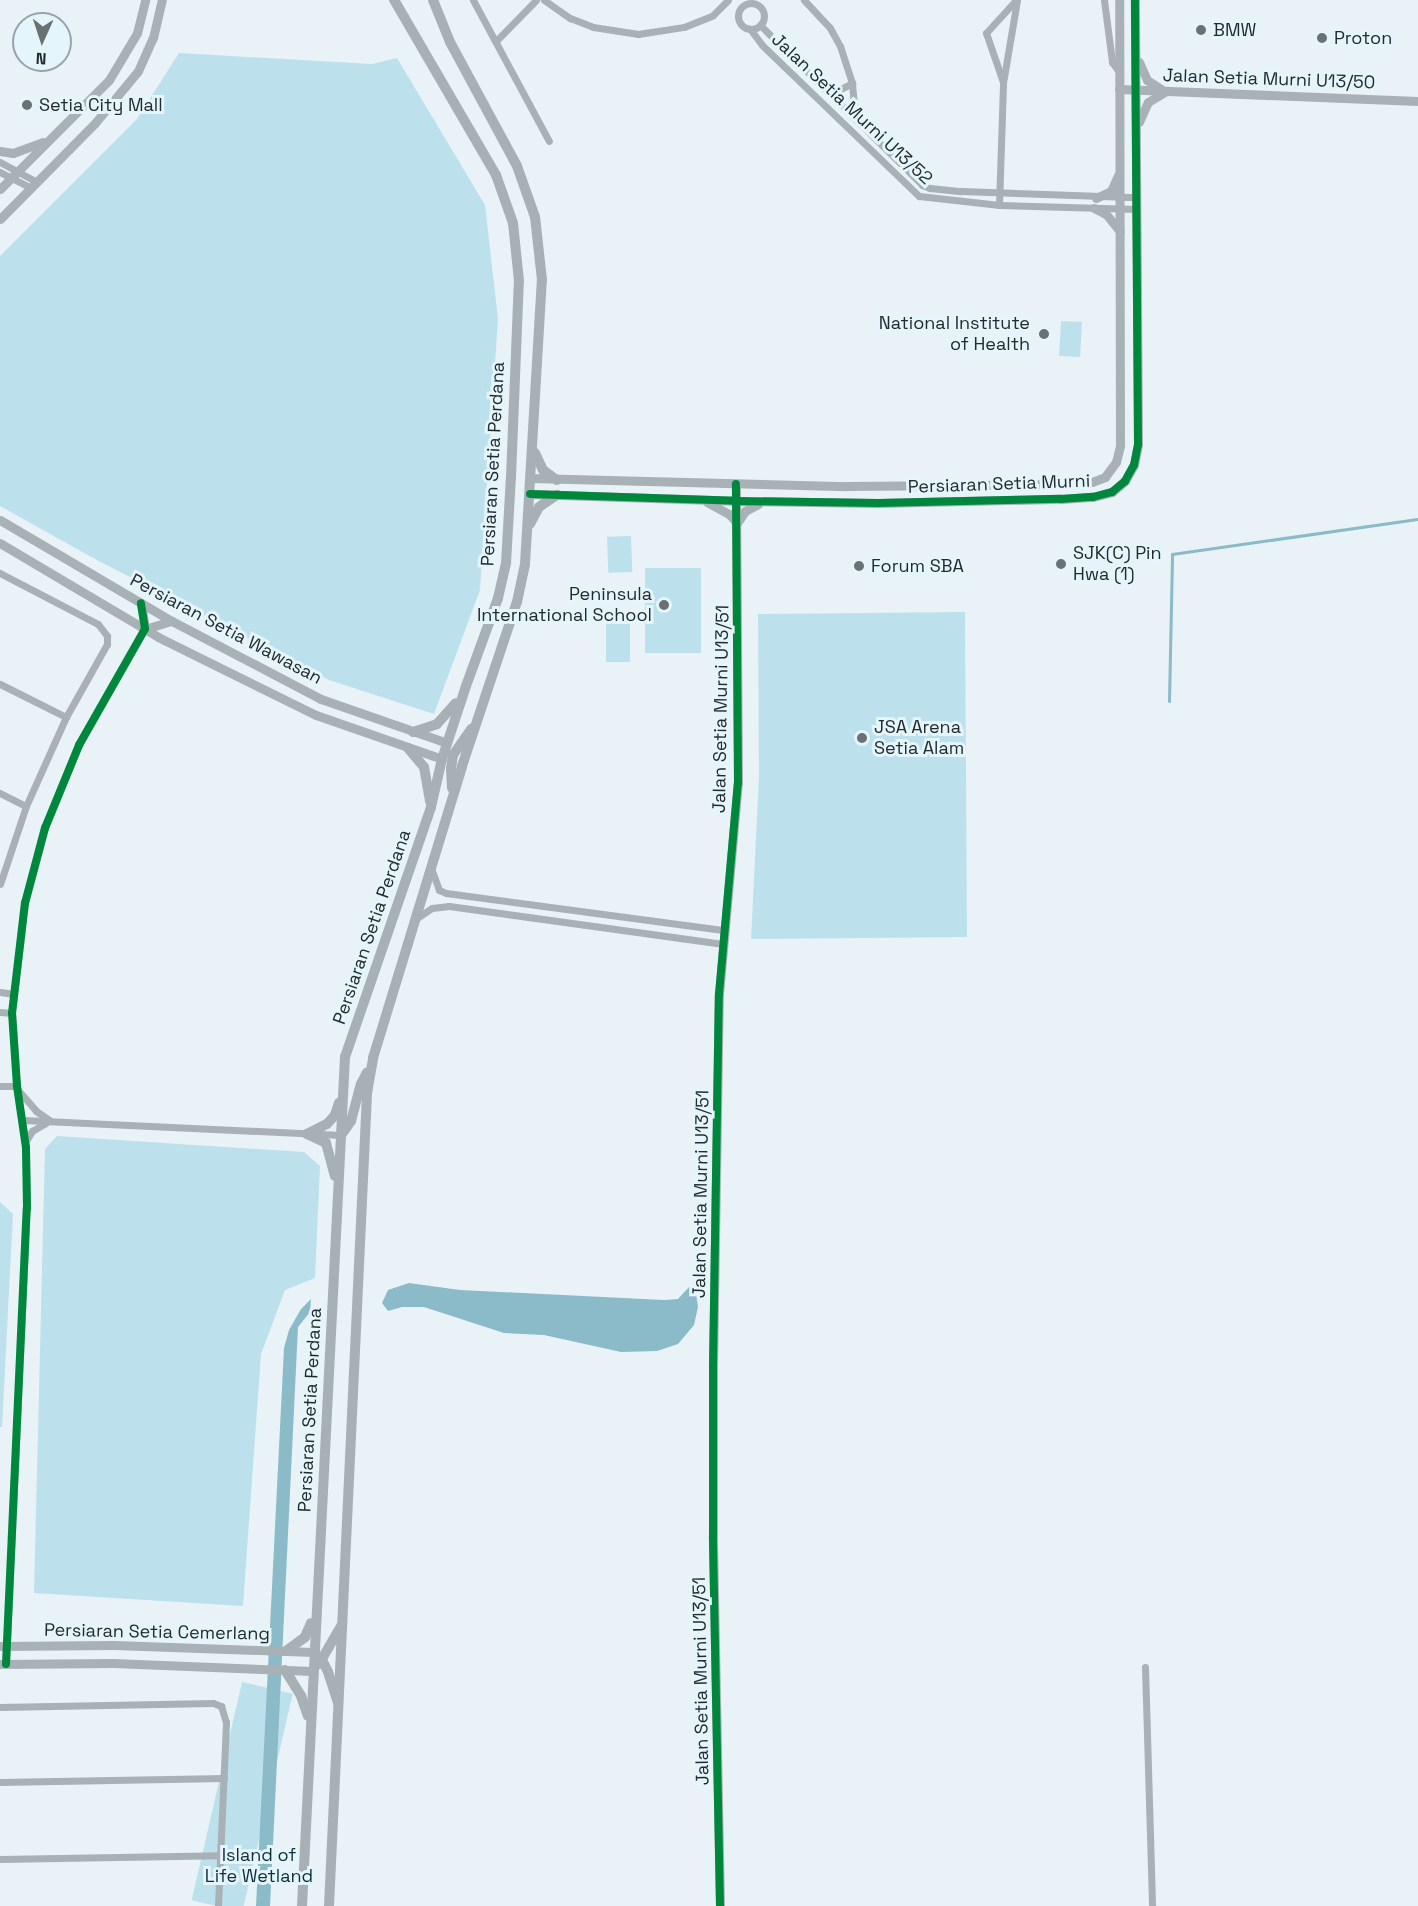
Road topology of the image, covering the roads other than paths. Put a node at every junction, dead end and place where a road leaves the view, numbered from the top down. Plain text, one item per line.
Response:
1 (145, 0) edge
2 (162, 0) edge
3 (394, 0) edge
4 (433, 0) edge
5 (473, 0) edge
6 (536, 0) edge
7 (544, 0) edge
8 (728, 0) edge
9 (804, 0) edge
10 (1017, 0) edge
11 (1104, 0) edge
12 (1119, 0) edge
13 (1135, 0) edge
14 (760, 25) junction
15 (750, 29) junction
16 (496, 40) junction
17 (1136, 48) junction
18 (1119, 72) junction
19 (852, 83) junction
20 (1003, 83) junction
21 (824, 87) junction
22 (1119, 89) junction
23 (1136, 89) junction
24 (1166, 91) junction
25 (1418, 101) edge
26 (855, 118) junction
27 (1136, 131) junction
28 (47, 140) junction
29 (549, 141) dead end
30 (0, 150) edge
31 (0, 162) edge
32 (1120, 170) junction
33 (0, 172) edge
34 (14, 175) junction
35 (34, 185) junction
36 (0, 189) edge
37 (999, 192) junction
38 (1137, 197) junction
39 (1096, 198) junction
40 (1120, 198) junction
41 (999, 205) junction
42 (1094, 208) junction
43 (1120, 209) junction
44 (1137, 209) junction
45 (0, 219) edge
46 (1120, 231) junction
47 (532, 432) junction
48 (511, 454) junction
49 (531, 478) junction
50 (557, 480) junction
51 (735, 484) junction
52 (520, 486) junction
53 (530, 494) junction
54 (557, 495) junction
55 (704, 500) junction
56 (736, 501) junction
57 (763, 502) junction
58 (508, 519) junction
59 (0, 520) edge
60 (737, 523) junction
61 (528, 530) junction
62 (0, 543) edge
63 (0, 573) edge
64 (141, 603) junction
65 (171, 621) junction
66 (145, 629) junction
67 (0, 684) edge
68 (466, 686) junction
69 (66, 717) junction
70 (478, 719) junction
71 (413, 732) junction
72 (447, 743) junction
73 (408, 748) junction
74 (453, 754) junction
75 (442, 759) junction
76 (0, 793) edge
77 (453, 795) junction
78 (26, 807) junction
79 (431, 807) junction
80 (431, 868) junction
81 (0, 884) edge
82 (415, 920) junction
83 (725, 930) junction
84 (723, 944) junction
85 (0, 992) edge
86 (14, 994) junction
87 (0, 1012) edge
88 (12, 1013) junction
89 (372, 1064) junction
90 (344, 1084) junction
91 (0, 1086) edge
92 (17, 1087) junction
93 (23, 1120) junction
94 (51, 1121) junction
95 (307, 1134) junction
96 (341, 1135) junction
97 (25, 1142) junction
98 (339, 1188) junction
99 (316, 1611) junction
100 (344, 1620) junction
101 (3, 1646) edge
102 (285, 1651) junction
103 (318, 1656) junction
104 (3, 1664) edge
105 (1144, 1666) dead end
106 (284, 1670) junction
107 (313, 1671) junction
108 (0, 1707) edge
109 (340, 1707) junction
110 (310, 1722) junction
111 (224, 1778) junction
112 (0, 1782) edge
113 (220, 1856) junction
114 (0, 1859) edge
115 (218, 1906) edge
116 (302, 1906) edge
117 (329, 1906) edge
118 (720, 1906) edge
119 (1152, 1906) edge

1 - 28 street
2 - 35 street
3 - 48 main road, Persiaran Setia Perdana
4 - 47 main road, Persiaran Setia Perdana
5 - 16 street
6 - 16 street
7 - 8 street
9 - 19 street
10 - 20 street
10 - 20 street
11 - 18 street
12 - 18 street, Persiaran Setia Murni
13 - 17 street, Persiaran Setia Murni
14 - 15 street
14 - 15 street
14 - 21 street, Jalan Setia Murni U13/52
15 - 41 street, Jalan Setia Murni U13/52
16 - 29 street
17 - 23 street, Persiaran Setia Murni
17 - 24 street
18 - 22 street, Persiaran Setia Murni
19 - 21 street
19 - 26 street
20 - 37 street
21 - 26 street, Jalan Setia Murni U13/52
22 - 23 street, Jalan Setia Murni U13/50
22 - 32 street, Persiaran Setia Murni
23 - 24 street, Jalan Setia Murni U13/50
23 - 27 street, Persiaran Setia Murni
24 - 25 street, Jalan Setia Murni U13/50
24 - 27 street
26 - 37 street, Jalan Setia Murni U13/52
27 - 38 street, Persiaran Setia Murni
28 - 30 street
28 - 34 street
31 - 34 street
32 - 39 street
32 - 40 street, Persiaran Setia Murni
33 - 34 street
34 - 35 street
34 - 36 street
35 - 45 street
37 - 39 street, Jalan Setia Murni U13/52
37 - 41 street
38 - 40 street, Jalan Setia Murni U13/52
38 - 44 street, Persiaran Setia Murni
39 - 40 street, Jalan Setia Murni U13/52
40 - 43 street, Persiaran Setia Murni
41 - 42 street, Jalan Setia Murni U13/52
42 - 43 street, Jalan Setia Murni U13/52
42 - 46 street
43 - 44 street, Jalan Setia Murni U13/52
43 - 46 street, Persiaran Setia Murni
44 - 57 street, Persiaran Setia Murni
46 - 51 street, Persiaran Setia Murni
47 - 49 main road, Persiaran Setia Perdana
47 - 50 main road
48 - 52 main road
48 - 58 main road, Persiaran Setia Perdana
49 - 50 street, Persiaran Setia Murni
49 - 52 main road
49 - 53 main road, Persiaran Setia Perdana
50 - 51 street, Persiaran Setia Murni
51 - 56 street, Jalan Setia Murni U13/51
52 - 53 main road
52 - 58 main road
53 - 54 street, Persiaran Setia Murni
53 - 61 main road, Persiaran Setia Perdana
54 - 55 street, Persiaran Setia Murni
54 - 61 main road
55 - 56 street, Persiaran Setia Murni
55 - 60 street
56 - 57 street, Persiaran Setia Murni
56 - 60 street, Jalan Setia Murni U13/51
57 - 60 street
58 - 68 main road, Persiaran Setia Perdana
59 - 64 street, Persiaran Setia Wawasan
60 - 83 street, Jalan Setia Murni U13/51
61 - 70 main road, Persiaran Setia Perdana
62 - 66 street, Persiaran Setia Wawasan
63 - 69 street
64 - 65 street, Persiaran Setia Wawasan
64 - 66 street
65 - 66 street
65 - 71 street, Persiaran Setia Wawasan
66 - 73 street, Persiaran Setia Wawasan
66 - 86 street
67 - 69 street
68 - 71 main road
68 - 72 main road, Persiaran Setia Perdana
69 - 78 street
70 - 74 main road
70 - 77 main road, Persiaran Setia Perdana
71 - 72 street, Persiaran Setia Wawasan
72 - 74 main road
72 - 75 main road, Persiaran Setia Perdana
73 - 75 street, Persiaran Setia Wawasan
73 - 79 main road
74 - 75 main road
74 - 77 main road
75 - 79 main road, Persiaran Setia Perdana
76 - 78 street
77 - 80 main road, Persiaran Setia Perdana
78 - 81 street
79 - 90 main road, Persiaran Setia Perdana
80 - 82 main road, Persiaran Setia Perdana
80 - 83 street
82 - 84 street
82 - 89 main road, Persiaran Setia Perdana
83 - 84 street, Jalan Setia Murni U13/51
84 - 118 street, Jalan Setia Murni U13/51
85 - 86 street
86 - 88 street
87 - 88 street
88 - 92 street
89 - 96 main road
89 - 100 main road, Persiaran Setia Perdana
90 - 95 main road
90 - 96 main road, Persiaran Setia Perdana
91 - 92 street
92 - 93 street
92 - 94 street
93 - 94 street
93 - 97 street
94 - 95 street
94 - 97 street
95 - 96 street
95 - 98 main road
96 - 98 main road, Persiaran Setia Perdana
97 - 101 street
98 - 99 main road, Persiaran Setia Perdana
99 - 102 main road
99 - 103 main road, Persiaran Setia Perdana
100 - 103 main road
100 - 109 main road, Persiaran Setia Perdana
101 - 102 street, Persiaran Setia Cemerlang
101 - 104 street
102 - 103 street, Persiaran Setia Cemerlang
103 - 107 main road, Persiaran Setia Perdana
103 - 109 main road
104 - 106 street, Persiaran Setia Cemerlang
105 - 119 street
106 - 107 street, Persiaran Setia Cemerlang
106 - 110 main road
107 - 110 main road, Persiaran Setia Perdana
108 - 111 street
109 - 117 main road, Persiaran Setia Perdana
110 - 116 main road, Persiaran Setia Perdana
111 - 112 street
111 - 113 street
113 - 114 street
113 - 115 street

